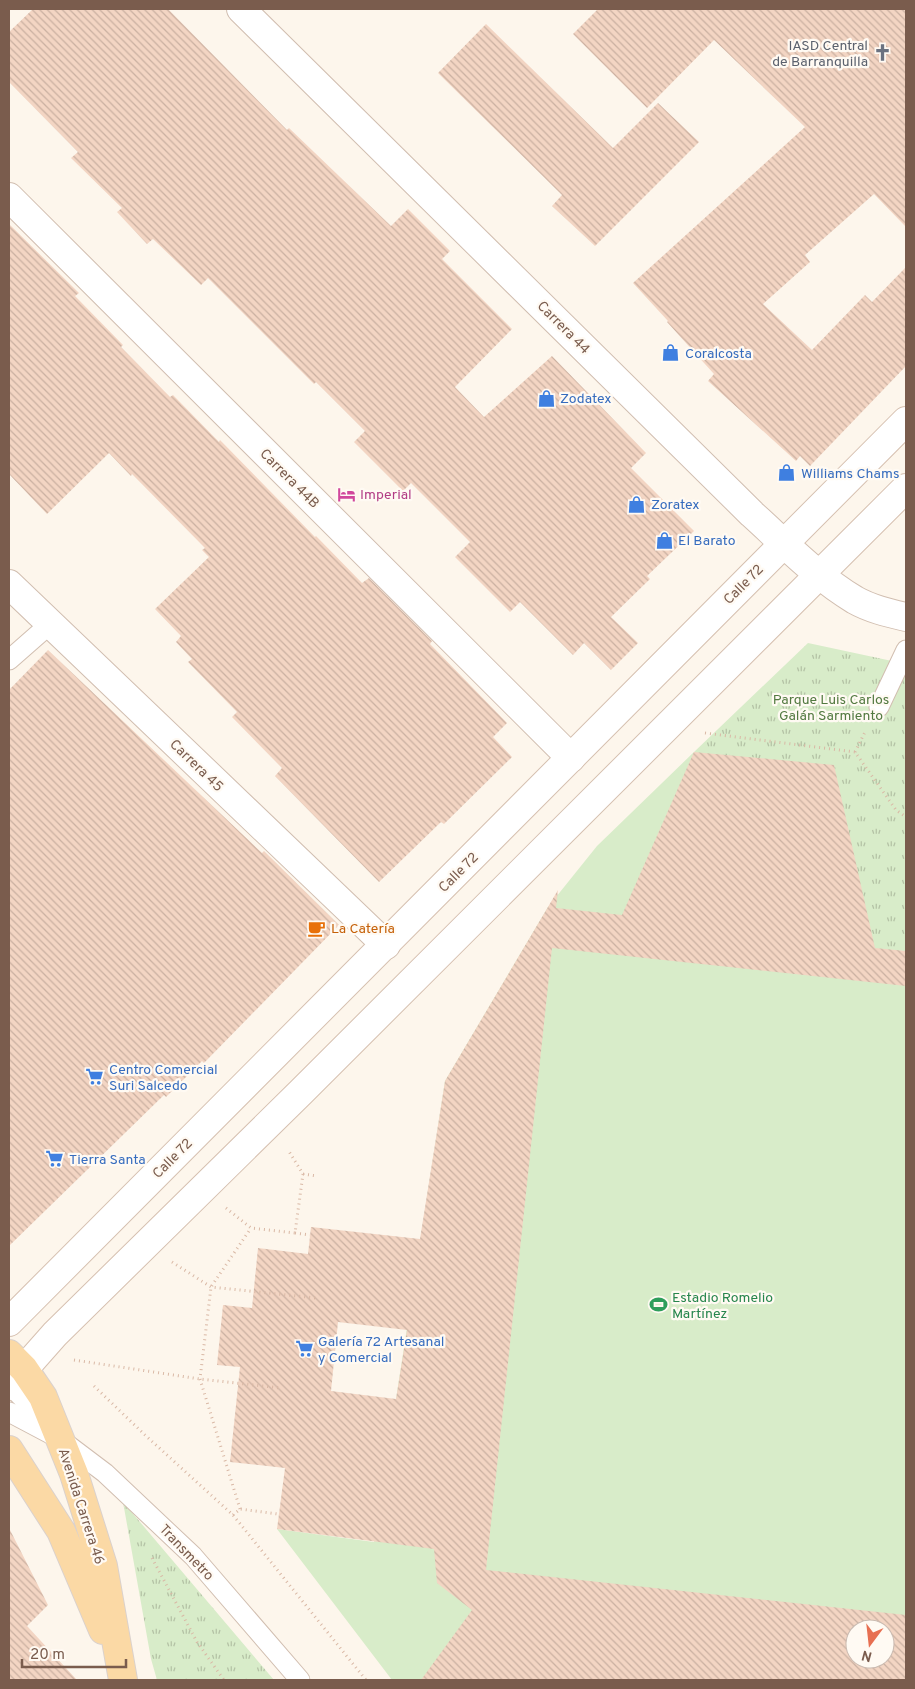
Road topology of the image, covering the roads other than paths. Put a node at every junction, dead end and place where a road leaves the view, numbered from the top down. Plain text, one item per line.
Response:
1 (241, 9) edge
2 (9, 197) edge
3 (906, 421) edge
4 (906, 488) edge
5 (785, 543) junction
6 (820, 575) junction
7 (9, 584) edge
8 (906, 618) edge
9 (50, 624) junction
10 (906, 650) edge
11 (9, 660) edge
12 (880, 707) dead end
13 (571, 758) junction
14 (386, 945) junction
15 (9, 1322) edge
16 (12, 1376) edge
17 (9, 1412) edge
18 (60, 1439) junction
19 (9, 1450) edge
20 (122, 1676) edge
21 (300, 1680) edge

1 - 5 main road, Carrera 44
2 - 13 main road, Carrera 44B
3 - 5 main road, Calle 72
4 - 6 main road
5 - 6 main road, Carrera 44
5 - 13 main road, Calle 72
6 - 8 main road, Carrera 44
6 - 16 main road
7 - 9 main road, Carrera 45
9 - 11 lane
9 - 14 main road, Carrera 45
10 - 12 lane
13 - 14 main road, Calle 72
14 - 15 main road, Calle 72
16 - 18 main road, Avenida Carrera 46
17 - 18 lane, Transmetro
18 - 20 main road, Avenida Carrera 46
18 - 21 lane, Transmetro
19 - 20 main road, Avenida Carrera 46

